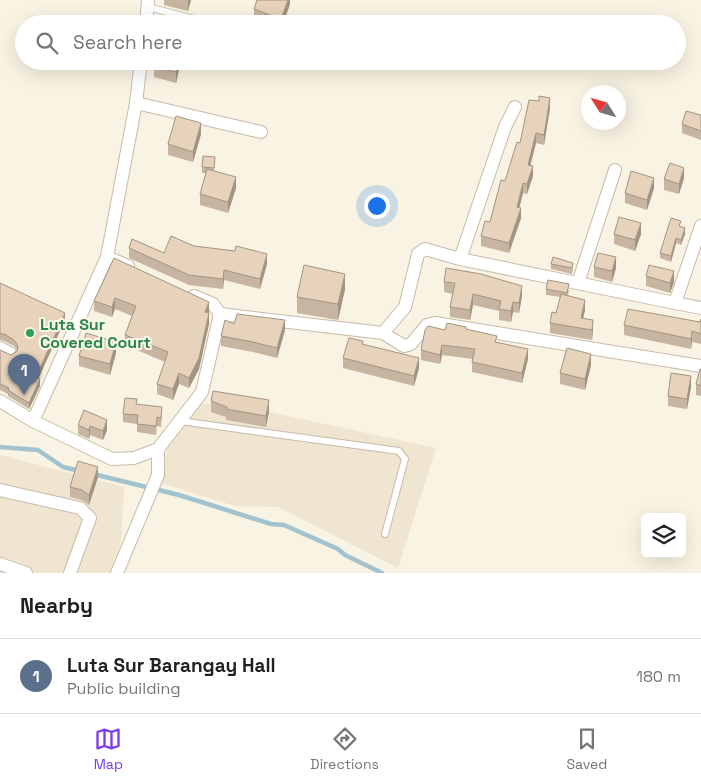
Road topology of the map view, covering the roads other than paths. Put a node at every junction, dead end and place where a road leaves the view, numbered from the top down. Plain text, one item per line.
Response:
1 (148, 3) edge
2 (186, 15) edge
3 (140, 70) edge
4 (136, 103) junction
5 (515, 107) dead end
6 (261, 132) dead end
7 (615, 170) dead end
8 (701, 226) edge
9 (108, 257) junction
10 (460, 259) junction
11 (143, 272) edge
12 (578, 283) junction
13 (178, 288) edge
14 (675, 303) junction
15 (701, 308) edge
16 (220, 314) junction
17 (382, 333) junction
18 (701, 366) edge
19 (0, 401) edge
20 (33, 421) junction
21 (180, 421) junction
22 (158, 449) junction
23 (0, 490) edge
24 (384, 534) dead end
25 (0, 564) edge
26 (26, 573) edge
27 (70, 573) edge
28 (117, 573) edge

1 - 2 lane
3 - 4 street
4 - 6 street
4 - 9 street
5 - 10 street
7 - 12 street
8 - 14 street
9 - 11 street
9 - 20 street
10 - 12 street
10 - 17 street
12 - 14 street
13 - 16 street
14 - 15 street
16 - 17 street
16 - 21 street
17 - 18 street
19 - 20 street
20 - 22 street
21 - 22 street
21 - 24 lane
22 - 28 street
23 - 27 street
25 - 26 street

